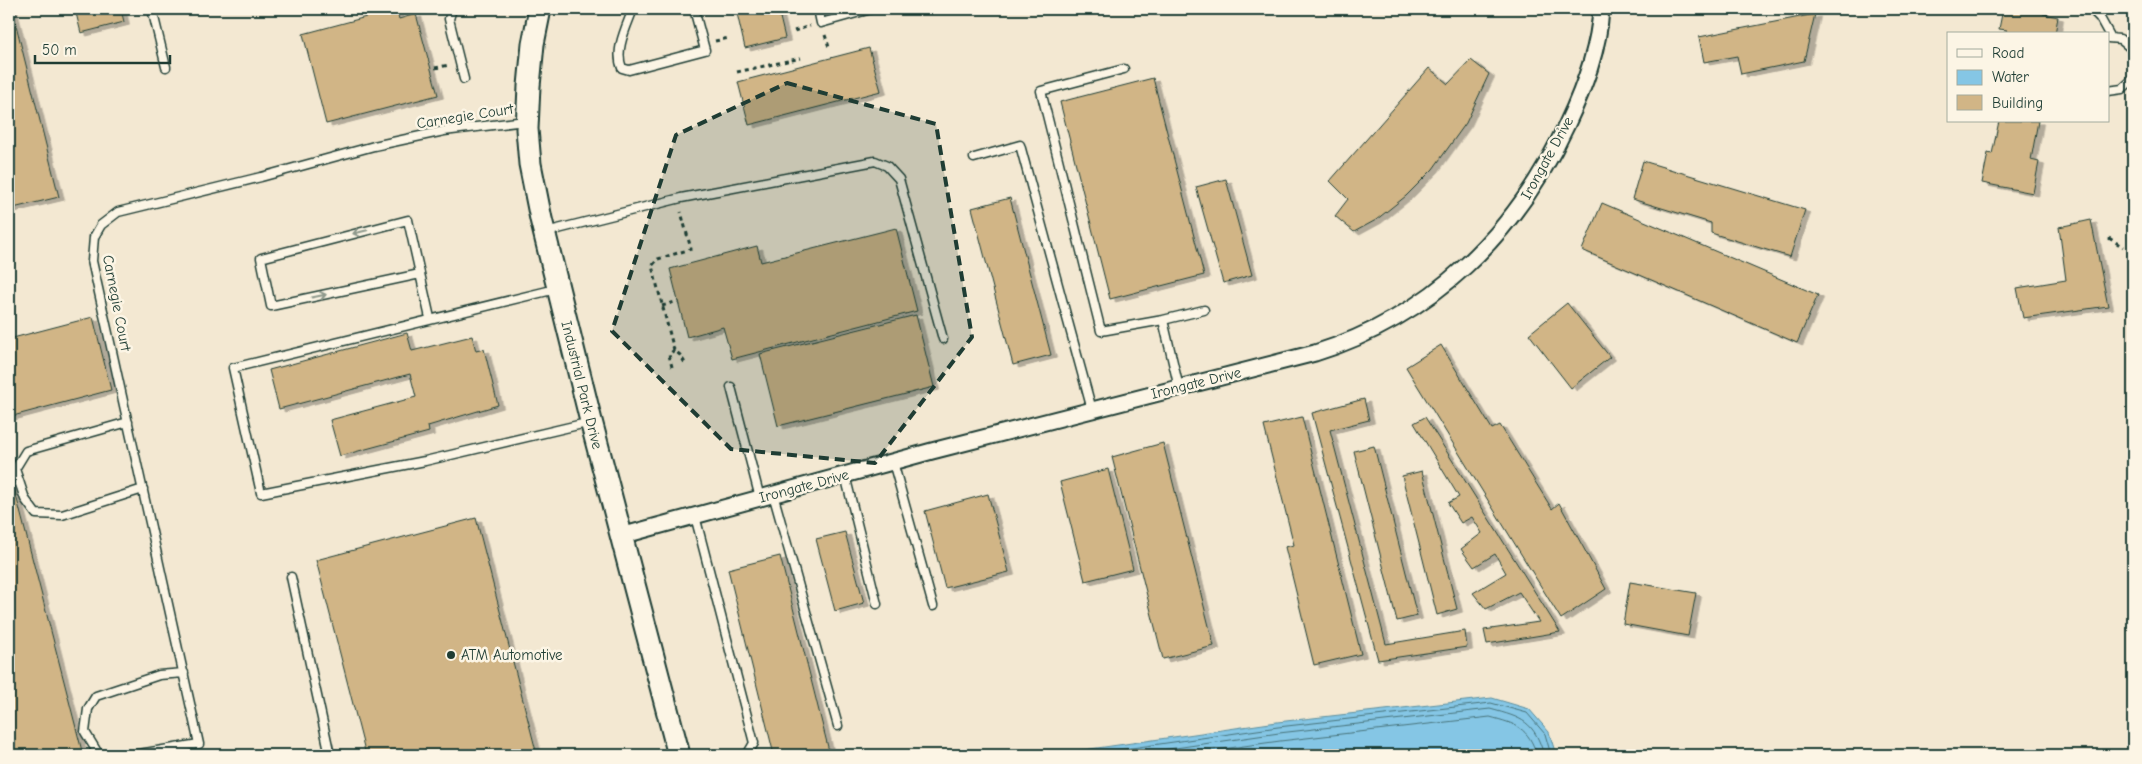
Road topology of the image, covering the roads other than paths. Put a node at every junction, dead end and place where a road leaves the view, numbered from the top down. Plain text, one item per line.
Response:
1 (152, 9) edge
2 (452, 9) edge
3 (633, 9) edge
4 (694, 9) edge
5 (818, 9) edge
6 (870, 9) edge
7 (1601, 9) edge
8 (2090, 9) edge
9 (535, 10) edge
10 (2107, 32) edge
11 (2110, 38) edge
12 (2133, 50) edge
13 (166, 67) dead end
14 (1124, 69) dead end
15 (2133, 79) edge
16 (464, 80) dead end
17 (2110, 91) edge
18 (528, 121) junction
19 (974, 158) dead end
20 (544, 232) junction
21 (2133, 253) edge
22 (2133, 266) edge
23 (420, 274) junction
24 (558, 288) junction
25 (1204, 310) dead end
26 (430, 318) junction
27 (1163, 320) junction
28 (943, 339) dead end
29 (730, 387) dead end
30 (1179, 388) junction
31 (1092, 410) junction
32 (128, 422) junction
33 (592, 422) junction
34 (893, 462) junction
35 (845, 475) junction
36 (143, 489) junction
37 (767, 496) junction
38 (695, 516) junction
39 (621, 536) junction
40 (290, 577) dead end
41 (877, 604) dead end
42 (933, 606) dead end
43 (184, 673) junction
44 (838, 726) dead end
45 (99, 755) edge
46 (133, 755) edge
47 (330, 755) edge
48 (679, 755) edge
49 (747, 755) edge

1 - 13 lane
2 - 16 lane
3 - 4 lane
5 - 6 lane
7 - 30 street, Irongate Drive
8 - 10 lane
9 - 18 street, Industrial Park Drive
11 - 12 lane
14 - 27 lane
15 - 17 lane
18 - 20 street, Industrial Park Drive
18 - 32 lane, Carnegie Court
19 - 31 lane
20 - 24 street, Industrial Park Drive
20 - 28 lane
21 - 22 lane
23 -> 23 lane
23 - 26 lane
24 - 26 lane
24 - 33 street, Industrial Park Drive
25 - 27 lane
26 - 33 lane
27 - 30 lane
29 - 37 lane
30 - 31 street, Irongate Drive
31 - 34 street, Irongate Drive
32 - 36 lane, Carnegie Court
32 - 36 lane
33 - 39 street, Industrial Park Drive
34 - 35 street, Irongate Drive
34 - 42 lane
35 - 37 street, Irongate Drive
35 - 41 lane
36 - 43 lane, Carnegie Court
37 - 38 street, Irongate Drive
37 - 44 lane
38 - 39 street, Irongate Drive
38 - 49 lane
39 - 48 street, Industrial Park Drive
40 - 47 lane
43 - 45 lane
43 - 46 lane, Carnegie Court

